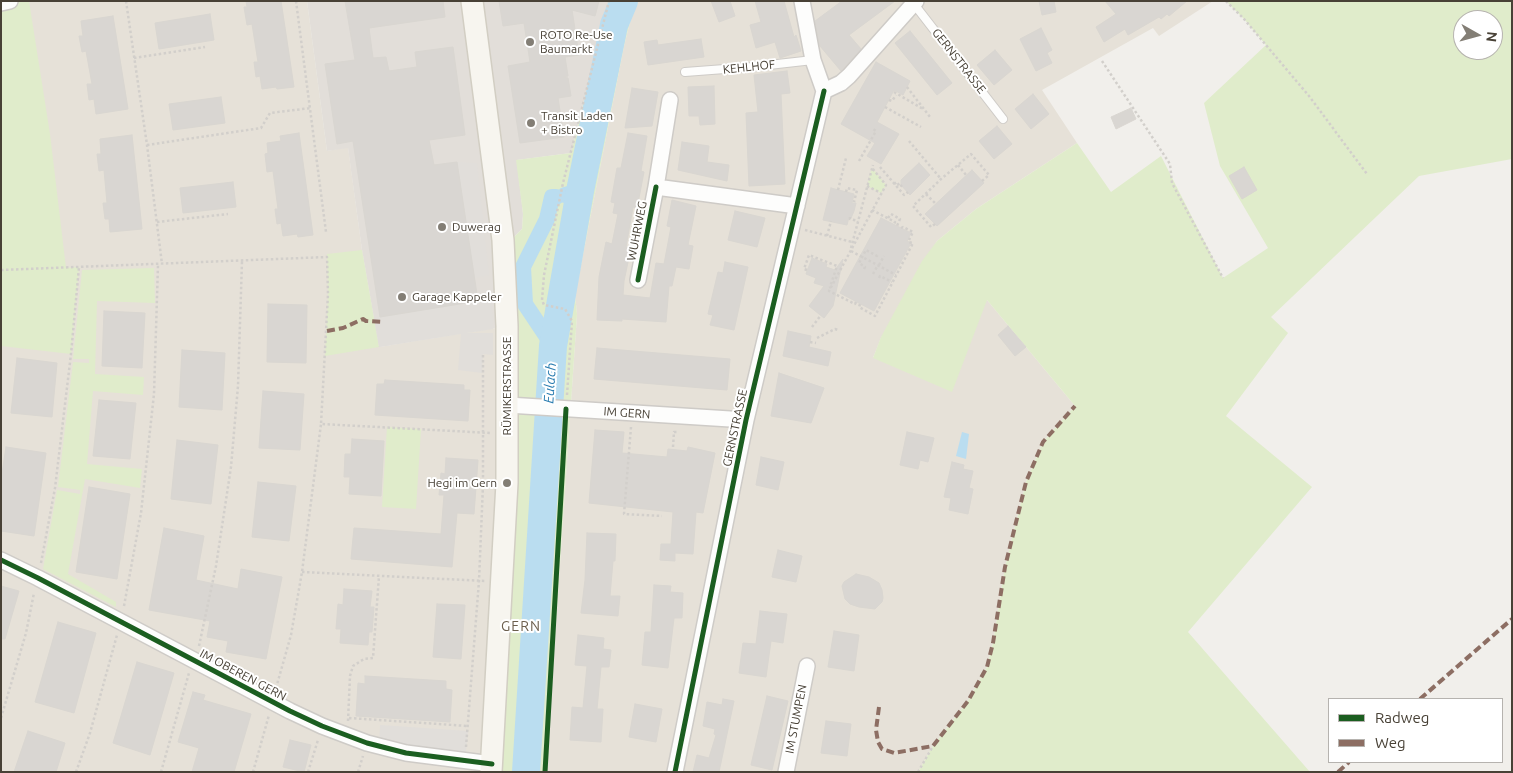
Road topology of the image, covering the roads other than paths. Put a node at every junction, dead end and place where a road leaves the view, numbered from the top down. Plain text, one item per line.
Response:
1 (10, 1) edge
2 (472, 1) edge
3 (802, 1) edge
4 (915, 2) edge
5 (1, 3) edge
6 (813, 60) junction
7 (685, 72) dead end
8 (824, 91) junction
9 (670, 100) dead end
10 (1003, 119) dead end
11 (656, 187) junction
12 (797, 206) junction
13 (638, 280) dead end
14 (508, 405) junction
15 (746, 420) junction
16 (1, 560) edge
17 (807, 666) dead end
18 (491, 768) edge
19 (675, 772) edge
20 (786, 772) edge

1 - 5 street
2 - 14 main road, RÜMIKERSTRASSE
3 - 6 street
4 - 8 street, GERNSTRASSE
4 - 10 lane, GERNSTRASSE
6 - 7 lane, KEHLHOF
6 - 8 street
8 - 12 street, GERNSTRASSE
9 - 11 street, WUHRWEG
11 - 12 street, WUHRWEG
11 - 13 street, WUHRWEG
12 - 15 street, GERNSTRASSE
14 - 15 street, IM GERN
14 - 18 main road, RÜMIKERSTRASSE
15 - 19 street, GERNSTRASSE
16 - 18 street, IM OBEREN GERN
17 - 20 street, IM STUMPEN

